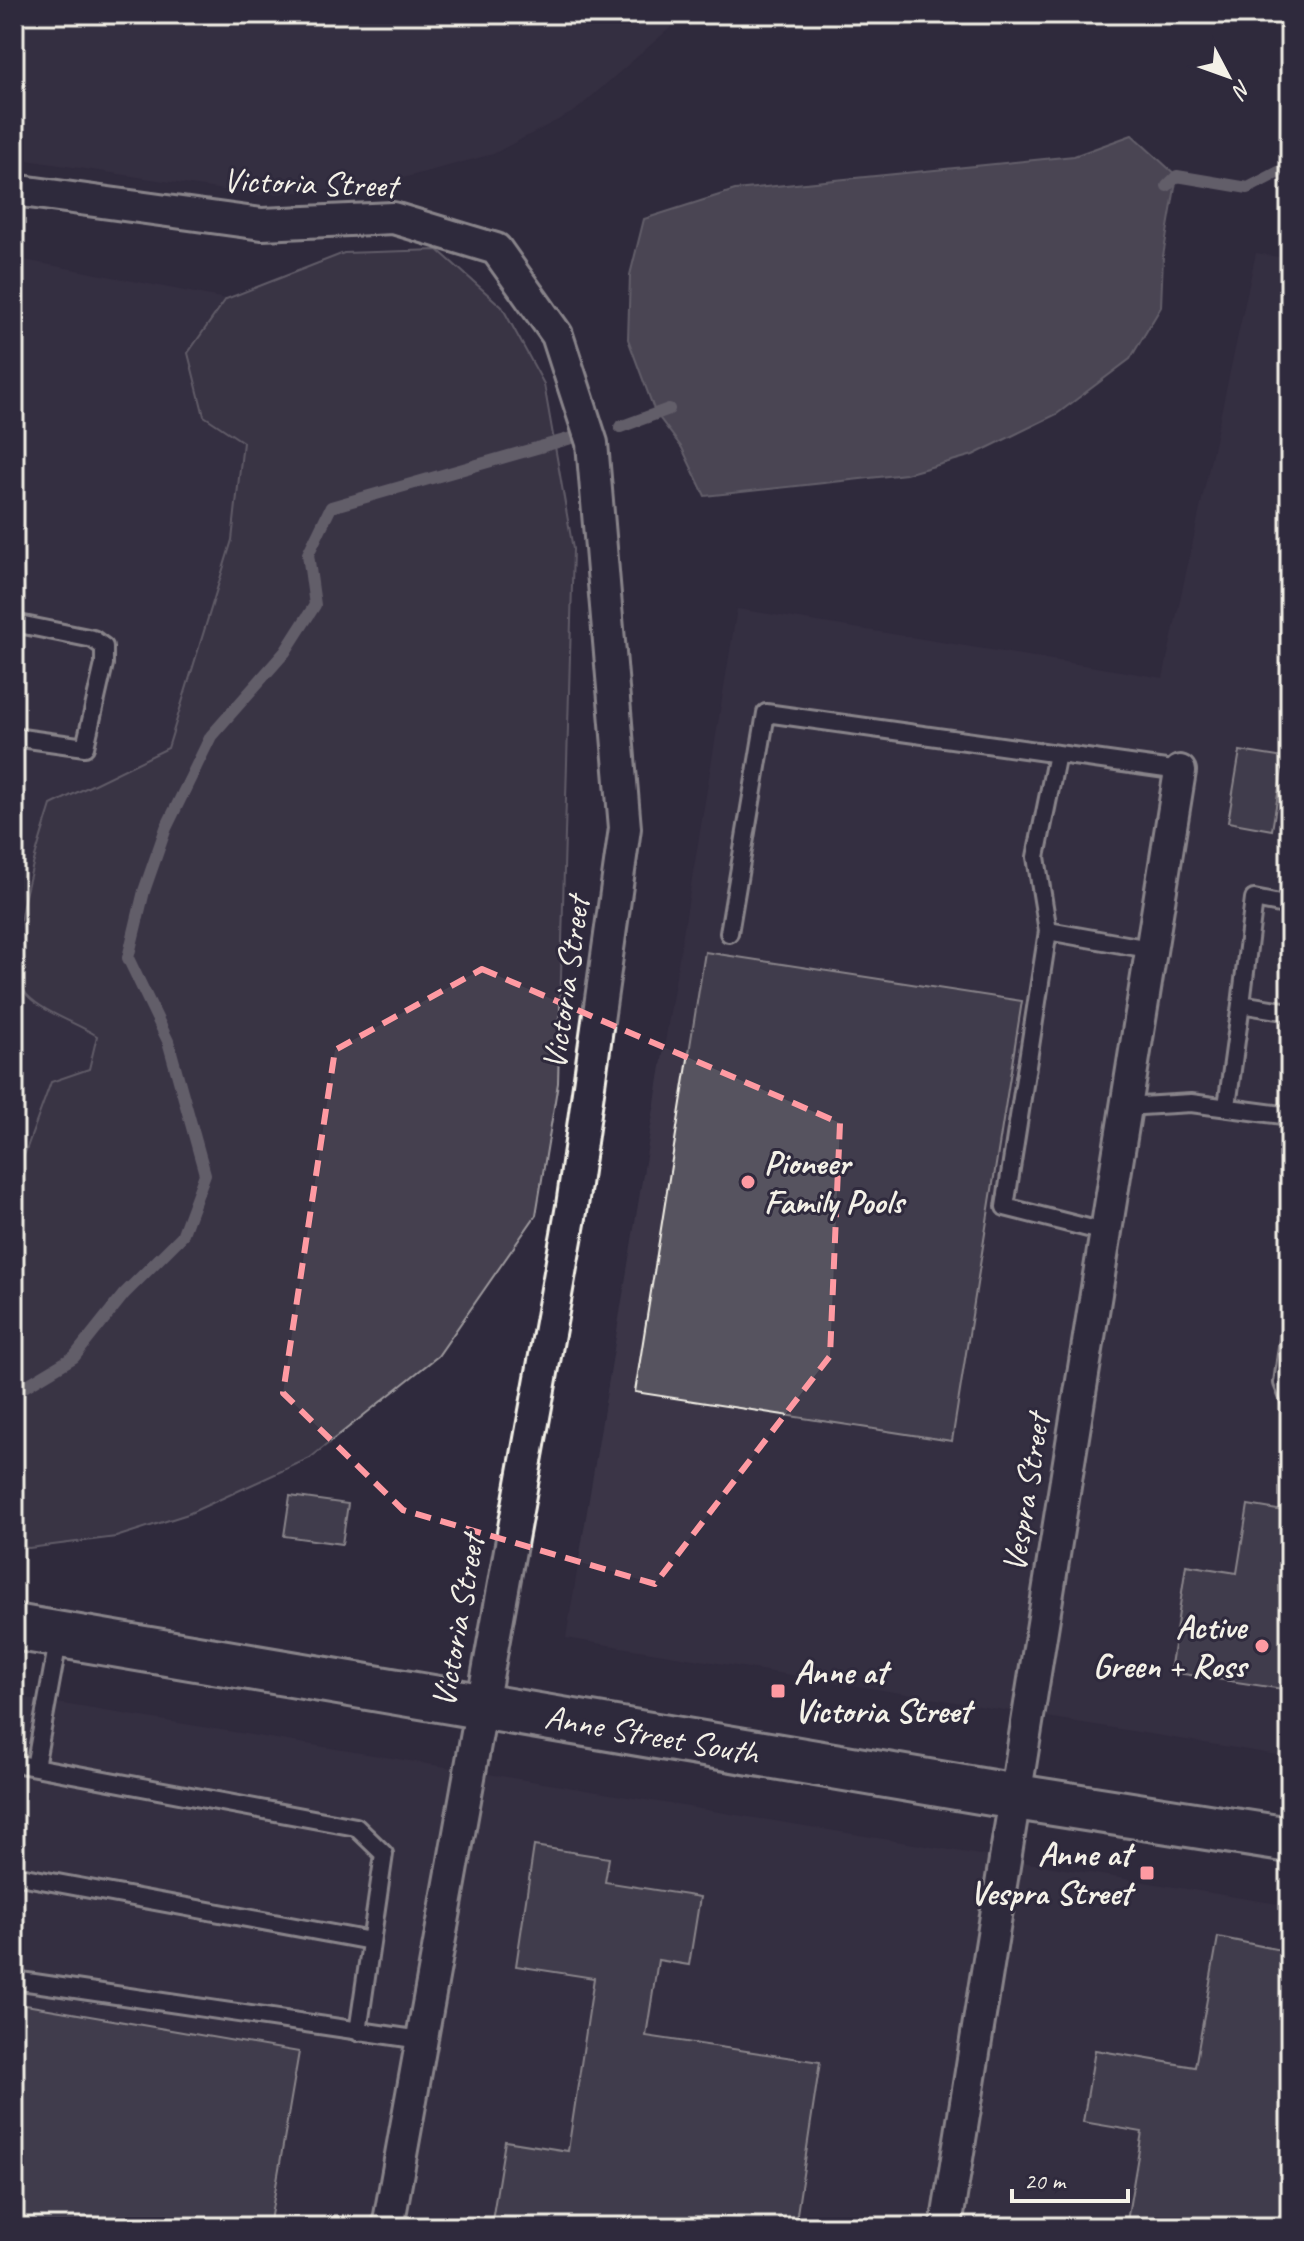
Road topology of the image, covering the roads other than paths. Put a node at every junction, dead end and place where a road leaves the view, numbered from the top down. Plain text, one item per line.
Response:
1 (14, 190) edge
2 (14, 623) edge
3 (14, 737) edge
4 (1057, 754) junction
5 (1180, 771) joint
6 (1290, 906) edge
7 (1048, 931) junction
8 (729, 933) dead end
9 (1149, 949) junction
10 (1241, 1004) junction
11 (1290, 1012) edge
12 (1227, 1106) junction
13 (1124, 1107) junction
14 (1290, 1116) edge
15 (1104, 1232) junction
16 (1290, 1332) edge
17 (1290, 1400) edge
18 (14, 1627) edge
19 (59, 1634) junction
20 (481, 1704) junction
21 (14, 1763) edge
22 (35, 1767) junction
23 (1016, 1797) junction
24 (1290, 1840) edge
25 (14, 1875) edge
26 (371, 1941) junction
27 (14, 1980) edge
28 (358, 2032) junction
29 (421, 2040) junction
30 (388, 2227) edge
31 (946, 2227) edge

1 - 20 street, Victoria Street
2 - 3 lane
4 - 5 lane
4 - 7 lane
4 - 8 lane
5 - 9 street, Vespra Street
6 - 10 lane
7 - 9 lane
7 - 15 lane
9 - 13 street, Vespra Street
10 - 11 lane
10 - 12 lane
12 - 13 lane
12 - 14 lane
13 - 15 street, Vespra Street
15 - 23 street, Vespra Street
16 - 17 lane
18 - 19 street, Anne Street South
19 - 20 street, Anne Street South
19 - 22 lane
20 - 23 street, Anne Street South
20 - 29 street, Victoria Street
21 - 22 lane
22 - 26 lane
23 - 24 street, Anne Street South
23 - 31 street, Vespra Street
25 - 26 lane
26 - 28 lane
27 - 28 lane
28 - 29 lane
29 - 30 street, Victoria Street

